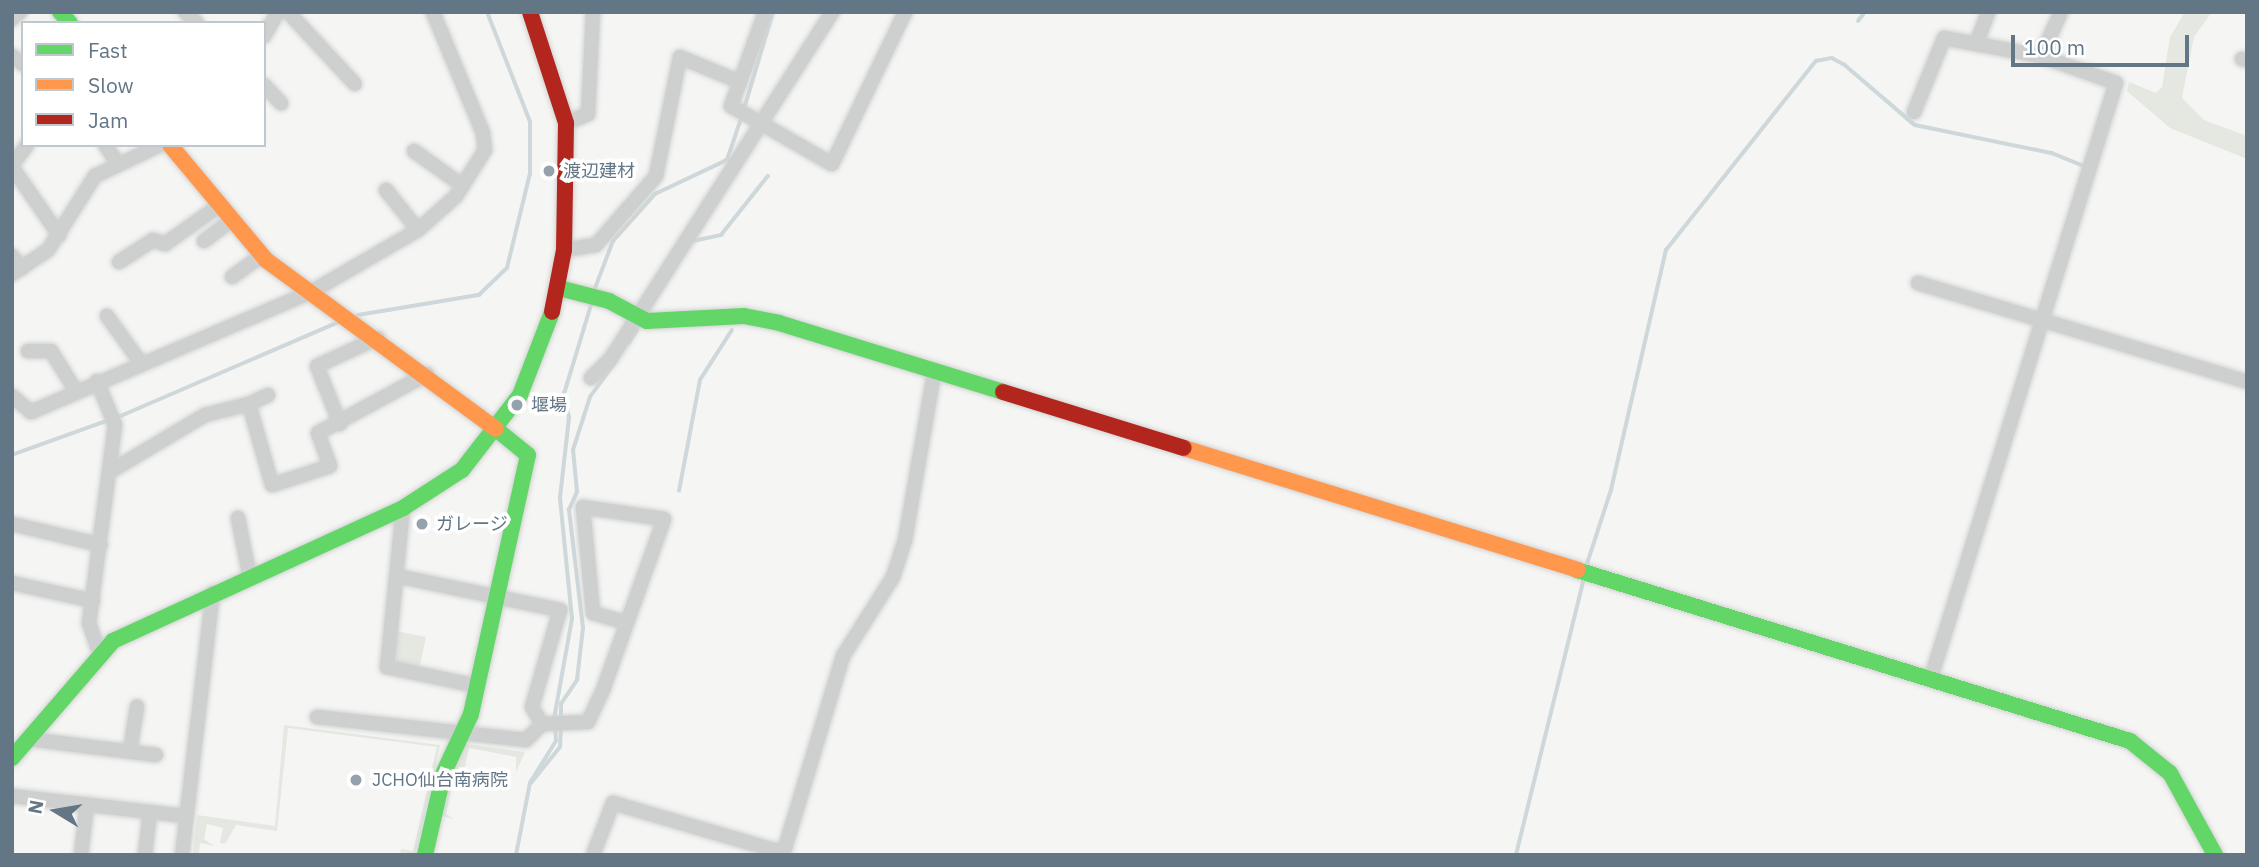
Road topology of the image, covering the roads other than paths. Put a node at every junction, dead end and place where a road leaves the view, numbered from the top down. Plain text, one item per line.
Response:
1 (20, 12) edge
2 (278, 12) edge
3 (288, 12) edge
4 (433, 12) edge
5 (530, 12) edge
6 (593, 12) edge
7 (765, 12) edge
8 (832, 12) edge
9 (905, 12) edge
10 (1988, 12) edge
11 (2061, 12) edge
12 (12, 19) edge
13 (266, 33) edge
14 (1976, 44) junction
15 (2041, 56) junction
16 (740, 82) junction
17 (355, 84) dead end
18 (266, 87) edge
19 (281, 103) dead end
20 (1914, 112) dead end
21 (765, 122) junction
22 (566, 123) junction
23 (26, 147) edge
24 (106, 147) edge
25 (155, 147) edge
26 (172, 147) edge
27 (414, 151) dead end
28 (117, 162) junction
29 (12, 166) edge
30 (463, 186) junction
31 (386, 190) dead end
32 (220, 205) junction
33 (232, 220) junction
34 (418, 230) junction
35 (59, 235) junction
36 (204, 241) dead end
37 (564, 250) junction
38 (12, 256) edge
39 (262, 256) junction
40 (119, 262) dead end
41 (17, 271) edge
42 (232, 277) dead end
43 (1918, 283) dead end
44 (559, 288) junction
45 (311, 292) junction
46 (107, 316) dead end
47 (636, 316) junction
48 (2040, 321) junction
49 (378, 338) junction
50 (28, 351) dead end
51 (141, 363) junction
52 (934, 373) junction
53 (427, 374) junction
54 (591, 378) dead end
55 (97, 381) junction
56 (2247, 382) edge
57 (76, 391) junction
58 (268, 395) dead end
59 (12, 396) edge
60 (249, 404) junction
61 (18, 411) edge
62 (340, 424) junction
63 (499, 429) junction
64 (111, 471) junction
65 (403, 509) junction
66 (237, 518) dead end
67 (12, 524) edge
68 (101, 545) junction
69 (397, 576) junction
70 (250, 578) junction
71 (12, 583) edge
72 (214, 593) junction
73 (498, 596) junction
74 (93, 601) junction
75 (626, 623) junction
76 (99, 652) junction
77 (1931, 678) junction
78 (478, 686) junction
79 (137, 707) dead end
80 (317, 717) dead end
81 (544, 723) junction
82 (463, 734) junction
83 (28, 738) junction
84 (130, 751) junction
85 (156, 755) dead end
86 (12, 758) edge
87 (12, 796) edge
88 (87, 804) junction
89 (150, 811) junction
90 (186, 816) junction
91 (81, 855) edge
92 (145, 855) edge
93 (183, 855) edge
94 (425, 855) edge
95 (593, 855) edge
96 (2215, 855) edge

1 - 12 street
2 - 13 street
3 - 17 street
4 - 30 street
5 - 22 street
6 - 22 street
7 - 16 street
8 - 21 street
9 - 21 street
10 - 14 street
11 - 15 street
14 - 15 street
14 - 20 street
15 - 48 street
16 - 21 street
16 - 37 street
18 - 19 street
21 - 47 street
22 - 37 street
23 - 29 street
24 - 28 street
25 - 28 street
26 - 32 street
27 - 30 street
28 - 35 street
29 - 35 street
30 - 34 street
31 - 34 street
32 - 33 street
32 - 40 street
33 - 36 street
33 - 39 street
34 - 45 street
35 - 41 street
37 - 44 street
38 - 41 street
39 - 42 street
39 - 45 street
43 - 48 street
44 - 47 street
44 - 63 street
45 - 49 street
45 - 51 street
46 - 51 street
47 - 52 street
47 - 54 street
48 - 56 street
48 - 77 street
49 - 53 street
49 - 62 street
50 - 57 street
51 - 55 street
52 - 77 street
52 - 95 street
53 - 62 street
53 - 63 street
55 - 57 street
55 - 64 street
57 - 61 street
58 - 60 street
59 - 61 street
60 - 62 street
60 - 64 street
63 - 65 street
63 - 73 street
64 - 68 street
65 - 69 street
65 - 70 street
66 - 70 street
67 - 68 street
68 - 74 street
69 - 73 street
69 - 78 street
70 - 72 street
71 - 74 street
72 - 76 street
72 - 90 street
73 - 78 street
73 - 81 street
74 - 76 street
75 - 75 street
75 - 81 street
76 - 83 street
77 - 96 street
78 - 82 street
79 - 84 street
80 - 82 street
81 - 82 street
82 - 94 street
83 - 84 street
83 - 86 street
84 - 85 street
87 - 88 street
88 - 89 street
88 - 91 street
89 - 90 street
89 - 92 street
90 - 93 street

